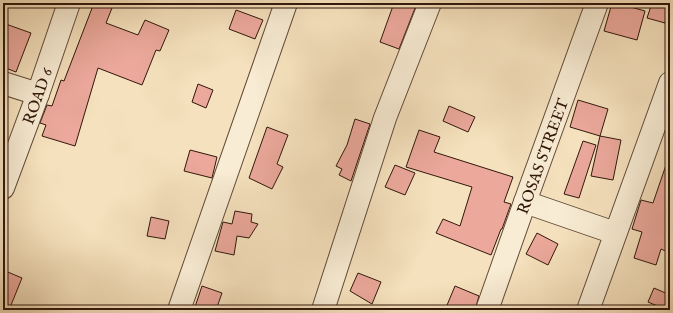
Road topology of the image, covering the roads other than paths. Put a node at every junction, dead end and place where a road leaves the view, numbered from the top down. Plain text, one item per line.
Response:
1 (69, 3) edge
2 (286, 3) edge
3 (430, 3) edge
4 (597, 3) edge
5 (3, 83) edge
6 (670, 83) edge
7 (38, 94) junction
8 (3, 188) edge
9 (525, 202) junction
10 (615, 233) junction
11 (179, 310) edge
12 (323, 310) edge
13 (488, 310) edge
14 (588, 310) edge

1 - 7 street, ROAD 6
2 - 11 street
3 - 12 street
4 - 9 street, ROSAS STREET
5 - 7 street
6 - 10 street
7 - 8 street, ROAD 6
9 - 10 street
9 - 13 street, ROSAS STREET
10 - 14 street

